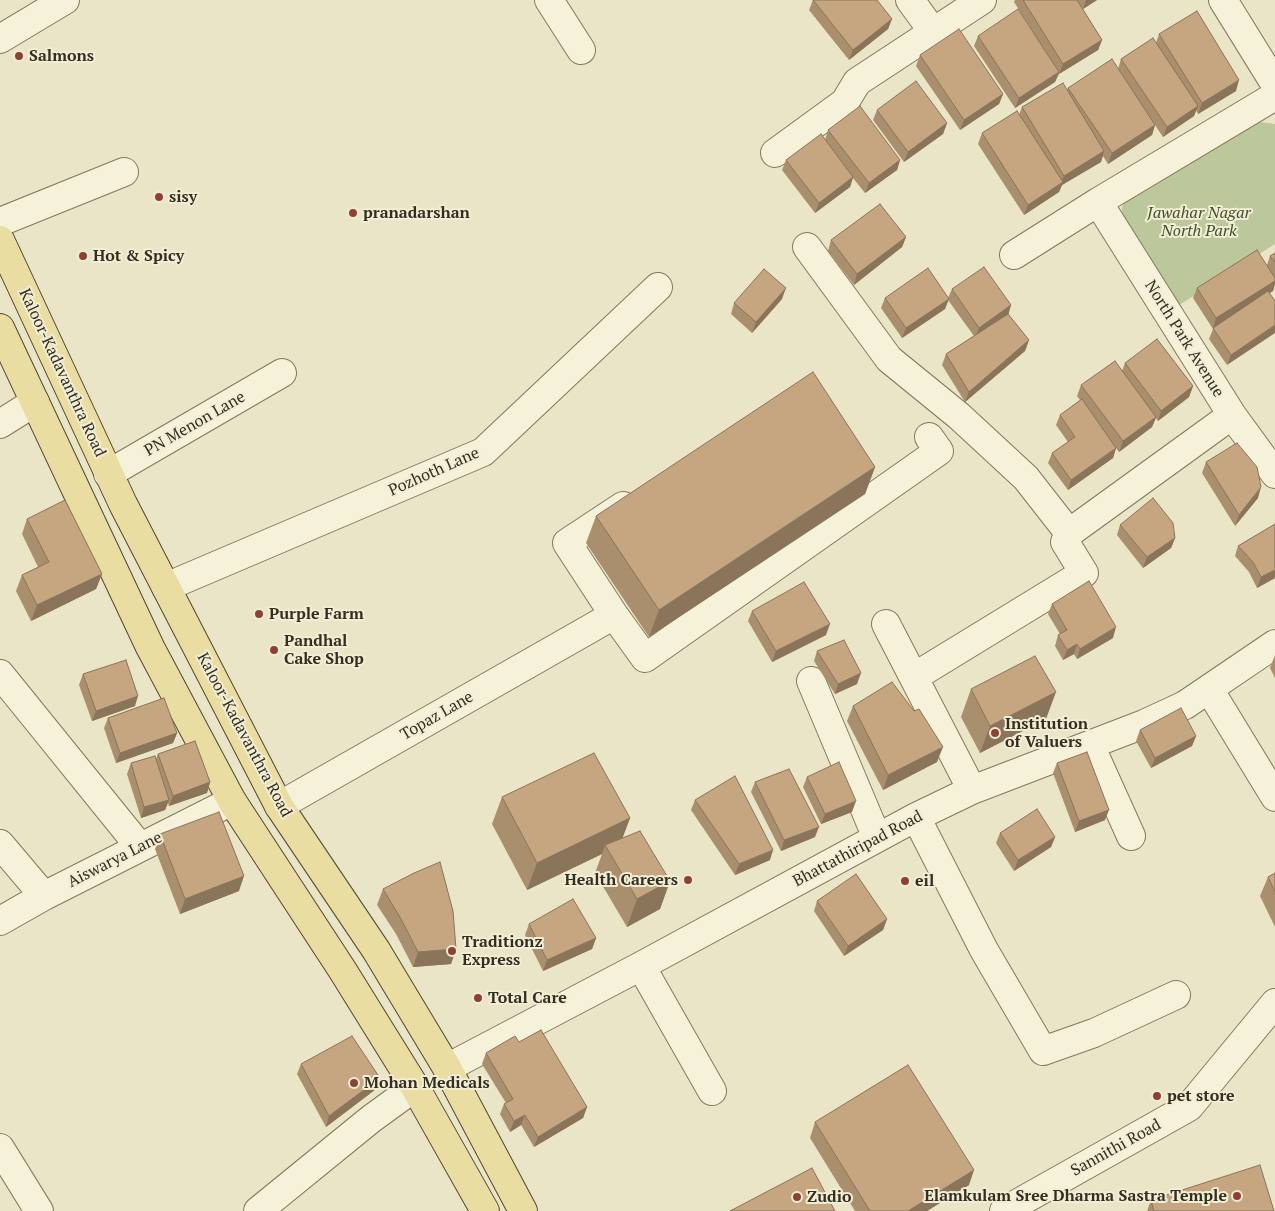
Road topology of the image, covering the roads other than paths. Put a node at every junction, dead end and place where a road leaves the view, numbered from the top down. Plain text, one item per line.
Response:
1 (65, 0) edge
2 (549, 0) edge
3 (910, 0) edge
4 (982, 0) edge
5 (1224, 0) edge
6 (934, 32) junction
7 (0, 39) edge
8 (581, 50) dead end
9 (1275, 84) edge
10 (1275, 96) edge
11 (775, 153) dead end
12 (124, 172) dead end
13 (1098, 202) junction
14 (0, 222) edge
15 (0, 240) edge
16 (807, 247) dead end
17 (1014, 255) dead end
18 (658, 287) dead end
19 (0, 328) edge
20 (282, 374) dead end
21 (69, 388) junction
22 (35, 402) junction
23 (1232, 415) junction
24 (0, 424) edge
25 (929, 437) dead end
26 (108, 474) junction
27 (1275, 474) edge
28 (641, 494) edge
29 (1069, 533) junction
30 (166, 587) junction
31 (604, 621) junction
32 (886, 624) dead end
33 (1275, 644) edge
34 (0, 674) edge
35 (914, 677) junction
36 (811, 681) dead end
37 (1209, 689) junction
38 (1090, 745) junction
39 (972, 790) junction
40 (1275, 796) edge
41 (232, 801) junction
42 (279, 806) junction
43 (916, 817) junction
44 (1131, 836) dead end
45 (877, 838) junction
46 (0, 844) edge
47 (140, 847) junction
48 (44, 896) junction
49 (0, 921) edge
50 (641, 966) junction
51 (1176, 996) dead end
52 (1275, 1003) edge
53 (447, 1068) junction
54 (415, 1086) junction
55 (712, 1091) dead end
56 (0, 1148) edge
57 (39, 1211) edge
58 (258, 1211) edge
59 (485, 1211) edge
60 (523, 1211) edge
61 (1004, 1211) edge

1 - 7 street
2 - 8 street
3 - 6 street
4 - 6 street
5 - 9 street
6 - 11 street
10 - 13 street
12 - 14 street
13 - 17 street
13 - 23 street, North Park Avenue
15 - 21 main road, Kaloor-Kadavanthra Road
16 - 29 street
18 - 30 street, Pozhoth Lane
19 - 22 main road
20 - 26 street, PN Menon Lane
21 - 22 main road
21 - 26 main road, Kaloor-Kadavanthra Road
22 - 24 street
22 - 41 main road
23 - 27 street, North Park Avenue
23 - 29 street
25 - 31 street
26 - 30 main road, Kaloor-Kadavanthra Road
28 - 31 street
29 - 35 street
30 - 42 main road, Kaloor-Kadavanthra Road
31 - 42 street, Topaz Lane
32 - 35 street
33 - 37 street, Bhattathiripad Road
34 - 47 street
35 - 39 street
36 - 45 street
37 - 38 street, Bhattathiripad Road
37 - 40 street
38 - 39 street, Bhattathiripad Road
38 - 44 street
39 - 43 street, Bhattathiripad Road
41 - 47 street, Aiswarya Lane
41 - 54 main road
42 - 53 main road, Kaloor-Kadavanthra Road
43 - 45 street, Bhattathiripad Road
43 - 51 street
45 - 50 street, Bhattathiripad Road
46 - 48 street
47 - 48 street, Aiswarya Lane
48 - 49 street, Aiswarya Lane
50 - 53 street, Bhattathiripad Road
50 - 55 street
52 - 61 street, Sannithi Road
53 - 54 main road
53 - 60 main road, Kaloor-Kadavanthra Road
54 - 58 street
54 - 59 main road
56 - 57 street

